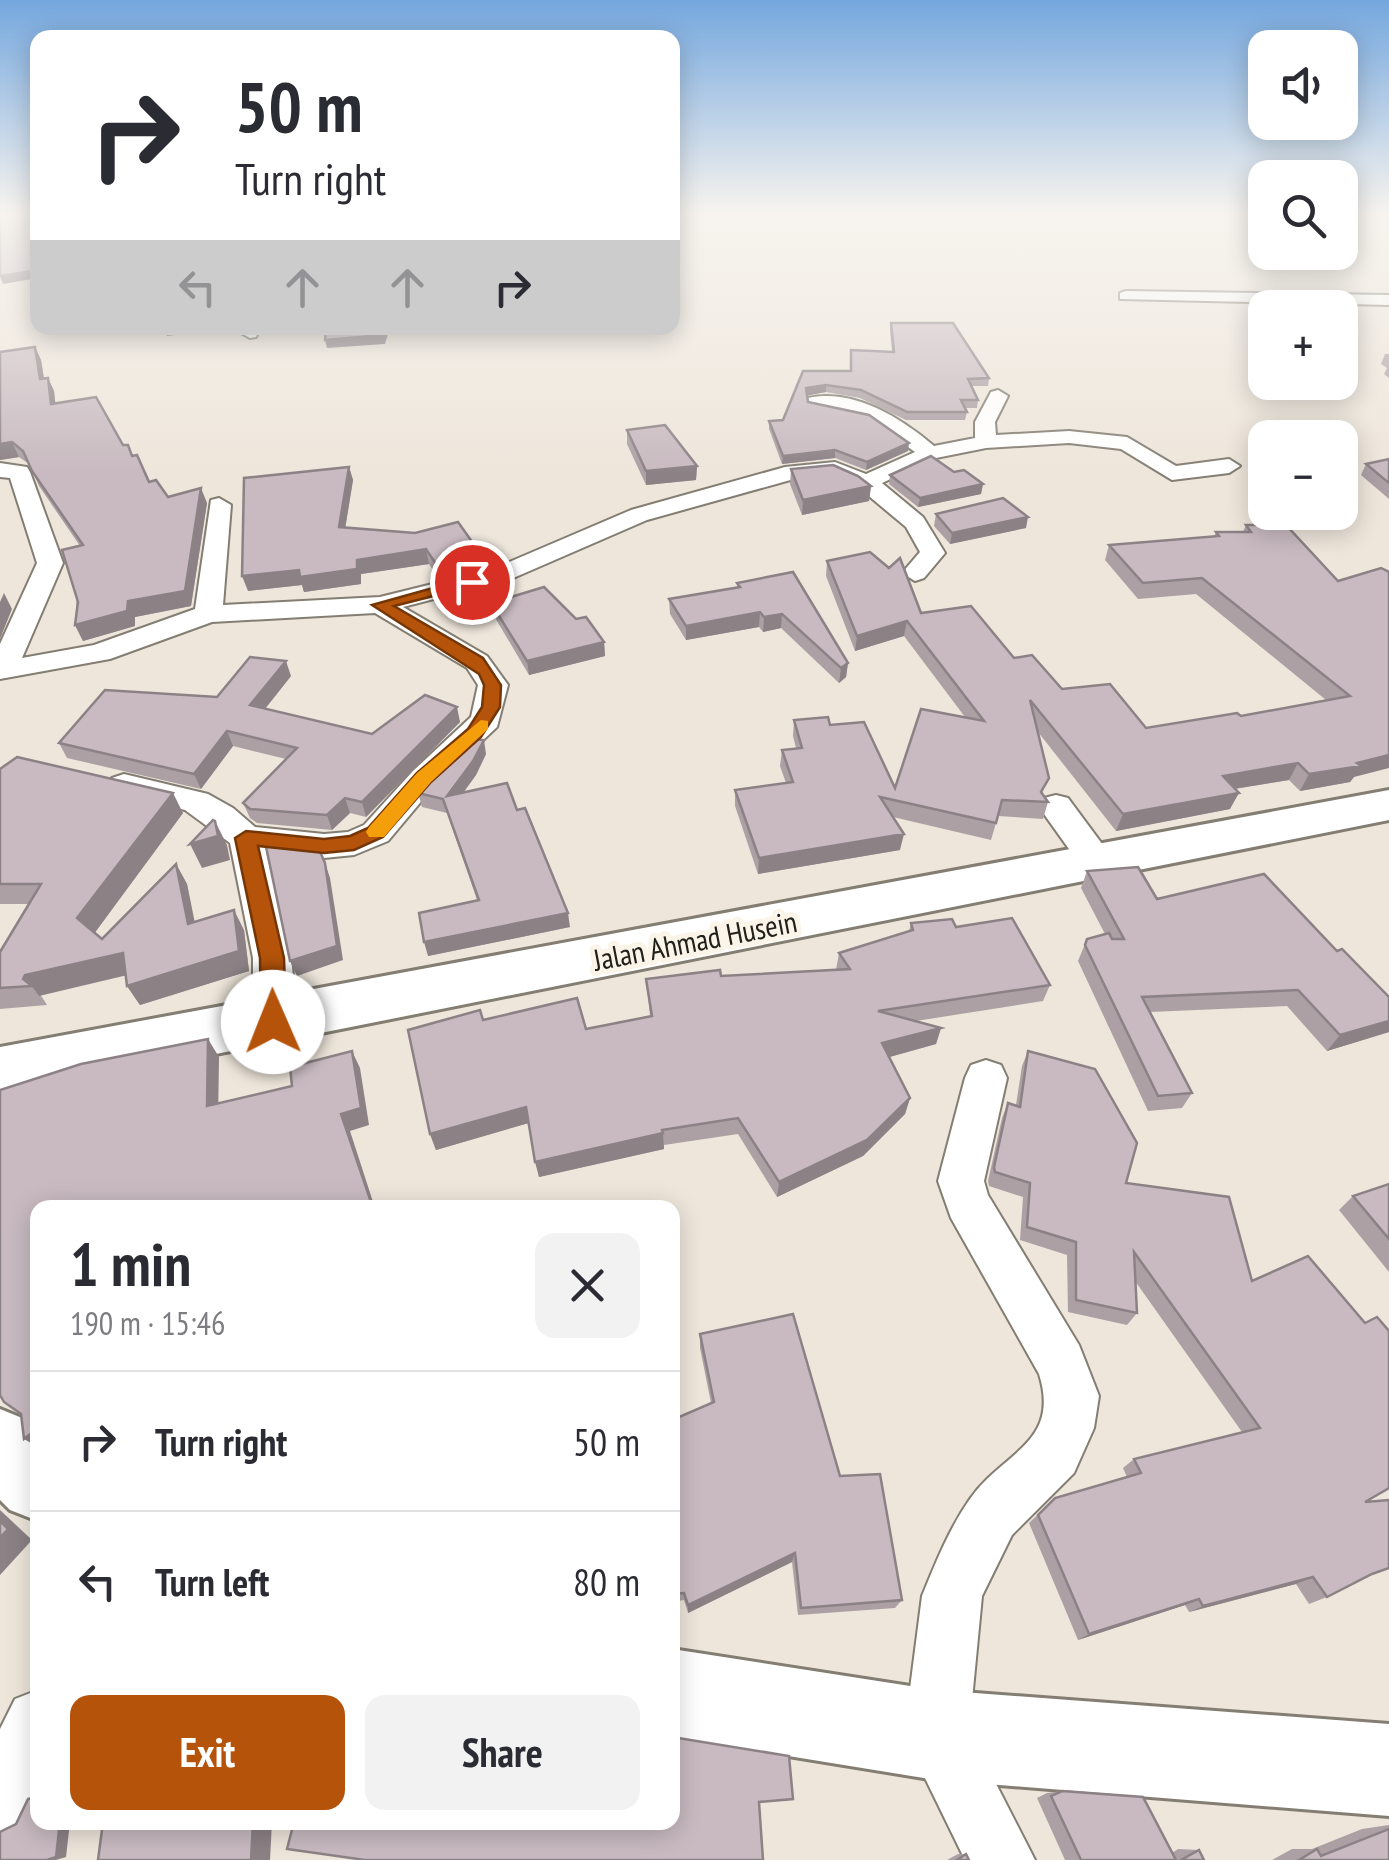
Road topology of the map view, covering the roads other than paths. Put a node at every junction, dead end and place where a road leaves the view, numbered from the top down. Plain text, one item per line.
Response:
1 (998, 396) dead end
2 (816, 402) edge
3 (986, 442) junction
4 (930, 453) junction
5 (1229, 466) dead end
6 (0, 470) edge
7 (866, 482) junction
8 (219, 505) dead end
9 (914, 574) dead end
10 (380, 605) junction
11 (208, 614) junction
12 (1, 669) edge
13 (90, 777) edge
14 (1389, 805) edge
15 (1056, 806) dead end
16 (246, 838) junction
17 (1096, 861) junction
18 (273, 1022) junction
19 (0, 1072) edge
20 (986, 1078) dead end
21 (0, 1447) edge
22 (30, 1475) edge
23 (680, 1695) edge
24 (936, 1735) junction
25 (30, 1738) edge
26 (1389, 1770) edge
27 (0, 1799) edge
28 (1000, 1860) edge

1 - 3 street
2 - 4 street
3 - 4 street
3 - 5 street
4 - 7 street
6 - 12 street
7 - 9 street
7 - 10 street
8 - 11 street
10 - 11 street
10 - 16 street
11 - 12 street
13 - 16 street
14 - 17 main road, Jalan Ahmad Husein
15 - 17 street
16 - 18 street
17 - 18 main road, Jalan Ahmad Husein
18 - 19 main road, Jalan Ahmad Husein
20 - 24 street
21 - 22 main road
23 - 24 main road
24 - 26 main road
24 - 28 street
25 - 27 street

